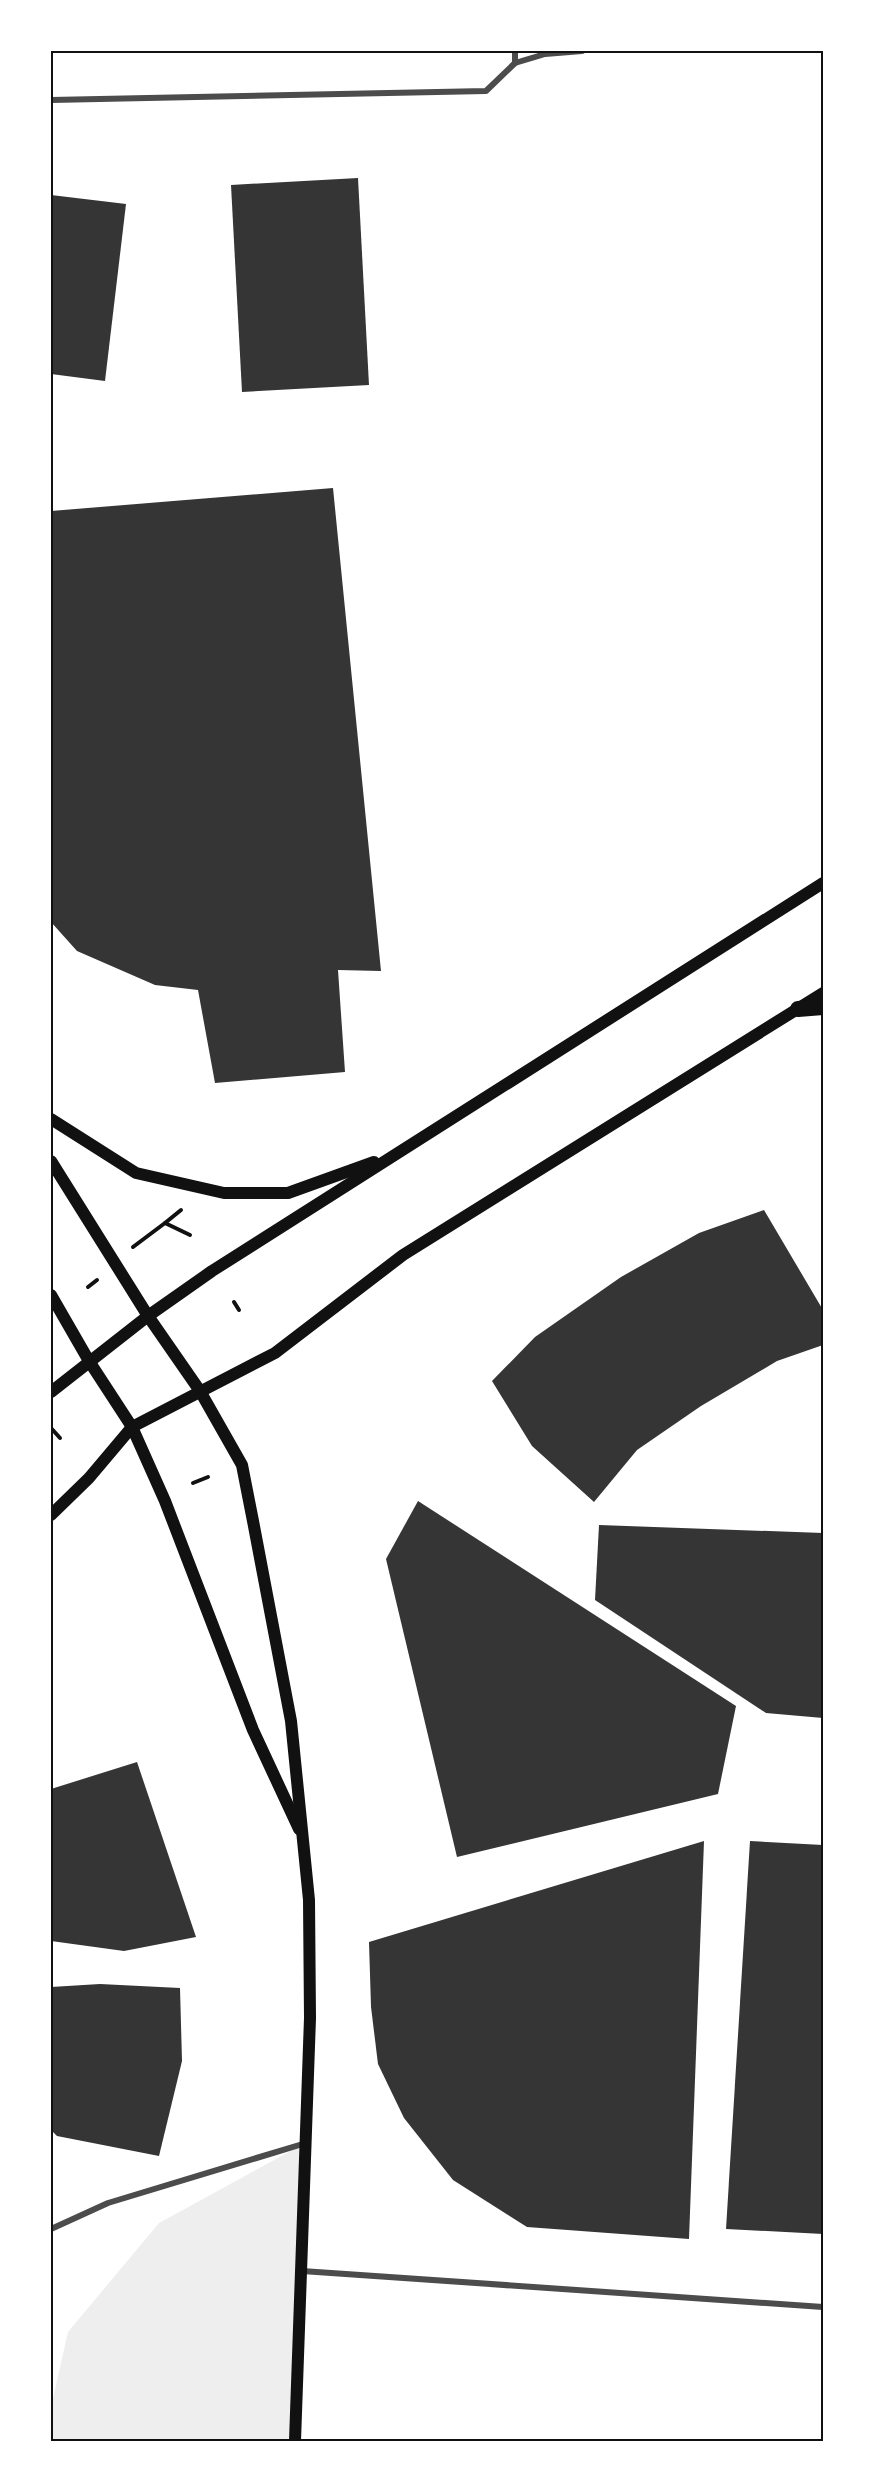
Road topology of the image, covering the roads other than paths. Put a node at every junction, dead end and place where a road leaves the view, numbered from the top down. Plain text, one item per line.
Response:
1 (515, 51) edge
2 (582, 51) edge
3 (515, 63) junction
4 (51, 100) edge
5 (823, 883) edge
6 (823, 993) edge
7 (823, 1007) edge
8 (798, 1009) junction
9 (51, 1119) edge
10 (398, 1154) junction
11 (51, 1161) edge
12 (51, 1295) edge
13 (148, 1316) junction
14 (89, 1362) junction
15 (51, 1392) edge
16 (200, 1392) junction
17 (132, 1427) junction
18 (51, 1515) edge
19 (303, 1838) junction
20 (307, 2142) junction
21 (51, 2229) edge
22 (302, 2271) junction
23 (823, 2307) edge
24 (295, 2441) edge

1 - 3 street
2 - 3 street
3 - 4 street
5 - 10 main road
6 - 8 main road
7 - 8 highway
8 - 16 main road
9 - 10 main road
10 - 13 main road
11 - 13 main road
12 - 14 main road
13 - 14 main road
13 - 16 main road
14 - 15 main road
14 - 17 main road
16 - 17 main road
16 - 19 main road
17 - 18 main road
17 - 19 main road
19 - 20 main road
20 - 21 street
20 - 22 main road
22 - 23 street
22 - 24 main road

